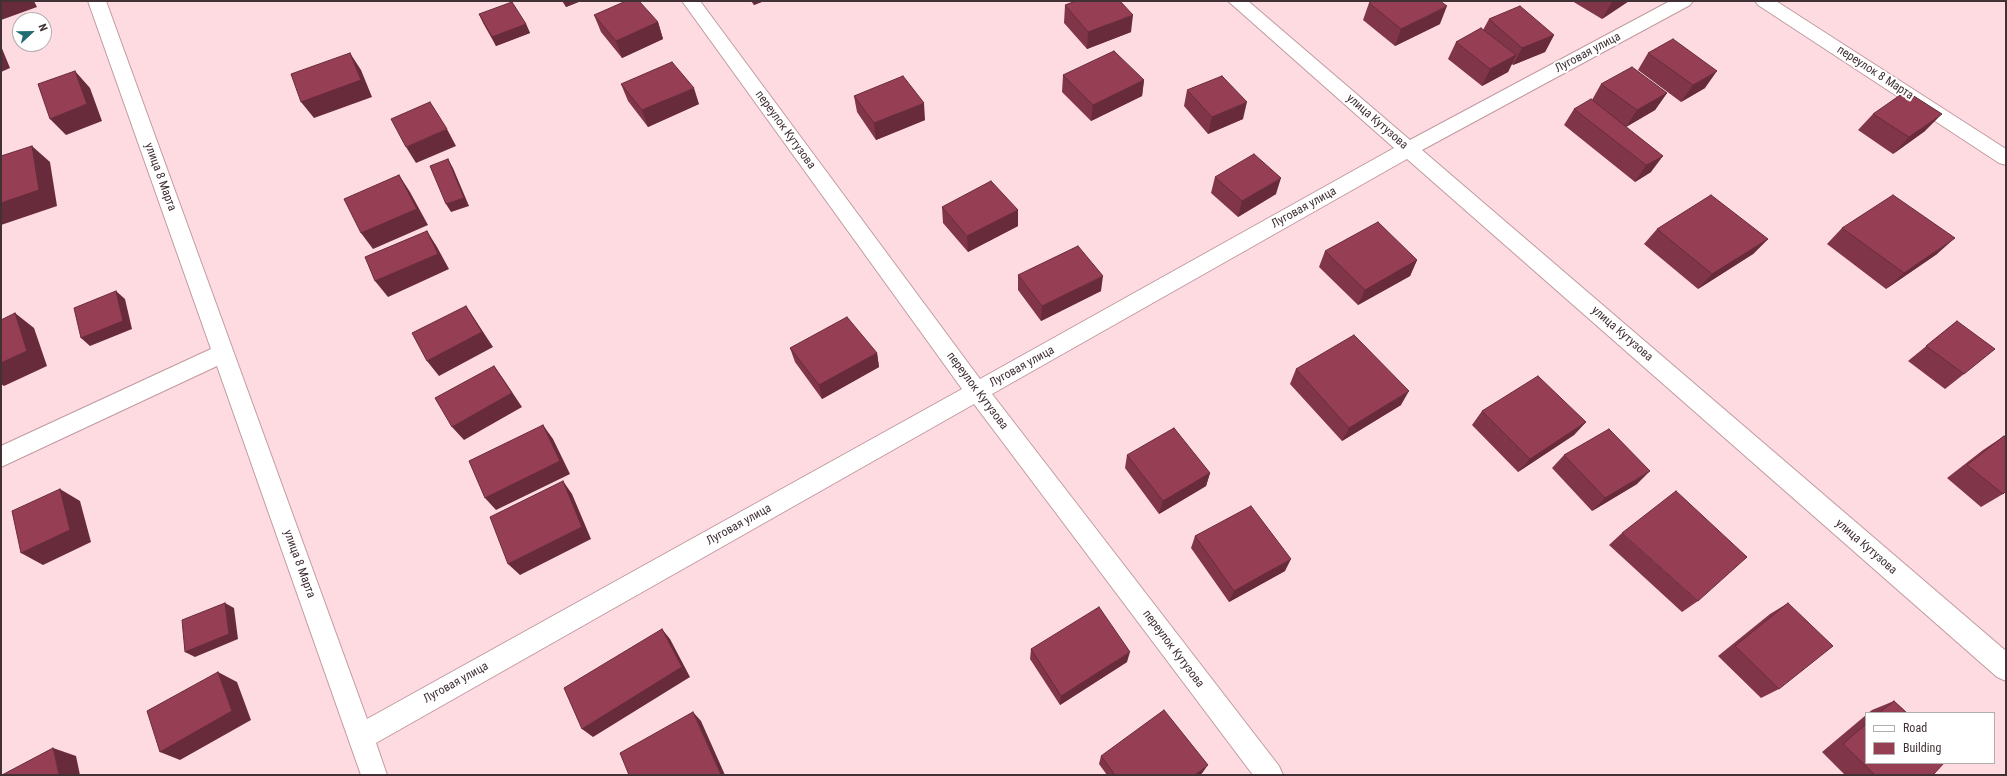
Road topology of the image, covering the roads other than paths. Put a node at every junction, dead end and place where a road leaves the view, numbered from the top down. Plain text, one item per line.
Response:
1 (97, 1) edge
2 (691, 1) edge
3 (1237, 1) edge
4 (1684, 1) edge
5 (1764, 1) edge
6 (1409, 150) junction
7 (2006, 158) edge
8 (224, 353) junction
9 (976, 392) junction
10 (1, 457) edge
11 (2006, 668) edge
12 (361, 737) junction
13 (374, 775) edge
14 (1270, 775) edge

1 - 8 street, улица 8 Марта
2 - 9 street, переулок Кутузова
3 - 6 street, улица Кутузова
4 - 6 street, Луговая улица
5 - 7 street, переулок 8 Марта
6 - 9 street, Луговая улица
6 - 11 street, улица Кутузова
8 - 10 street
8 - 12 street, улица 8 Марта
9 - 12 street, Луговая улица
9 - 14 street, переулок Кутузова
12 - 13 street, улица 8 Марта

